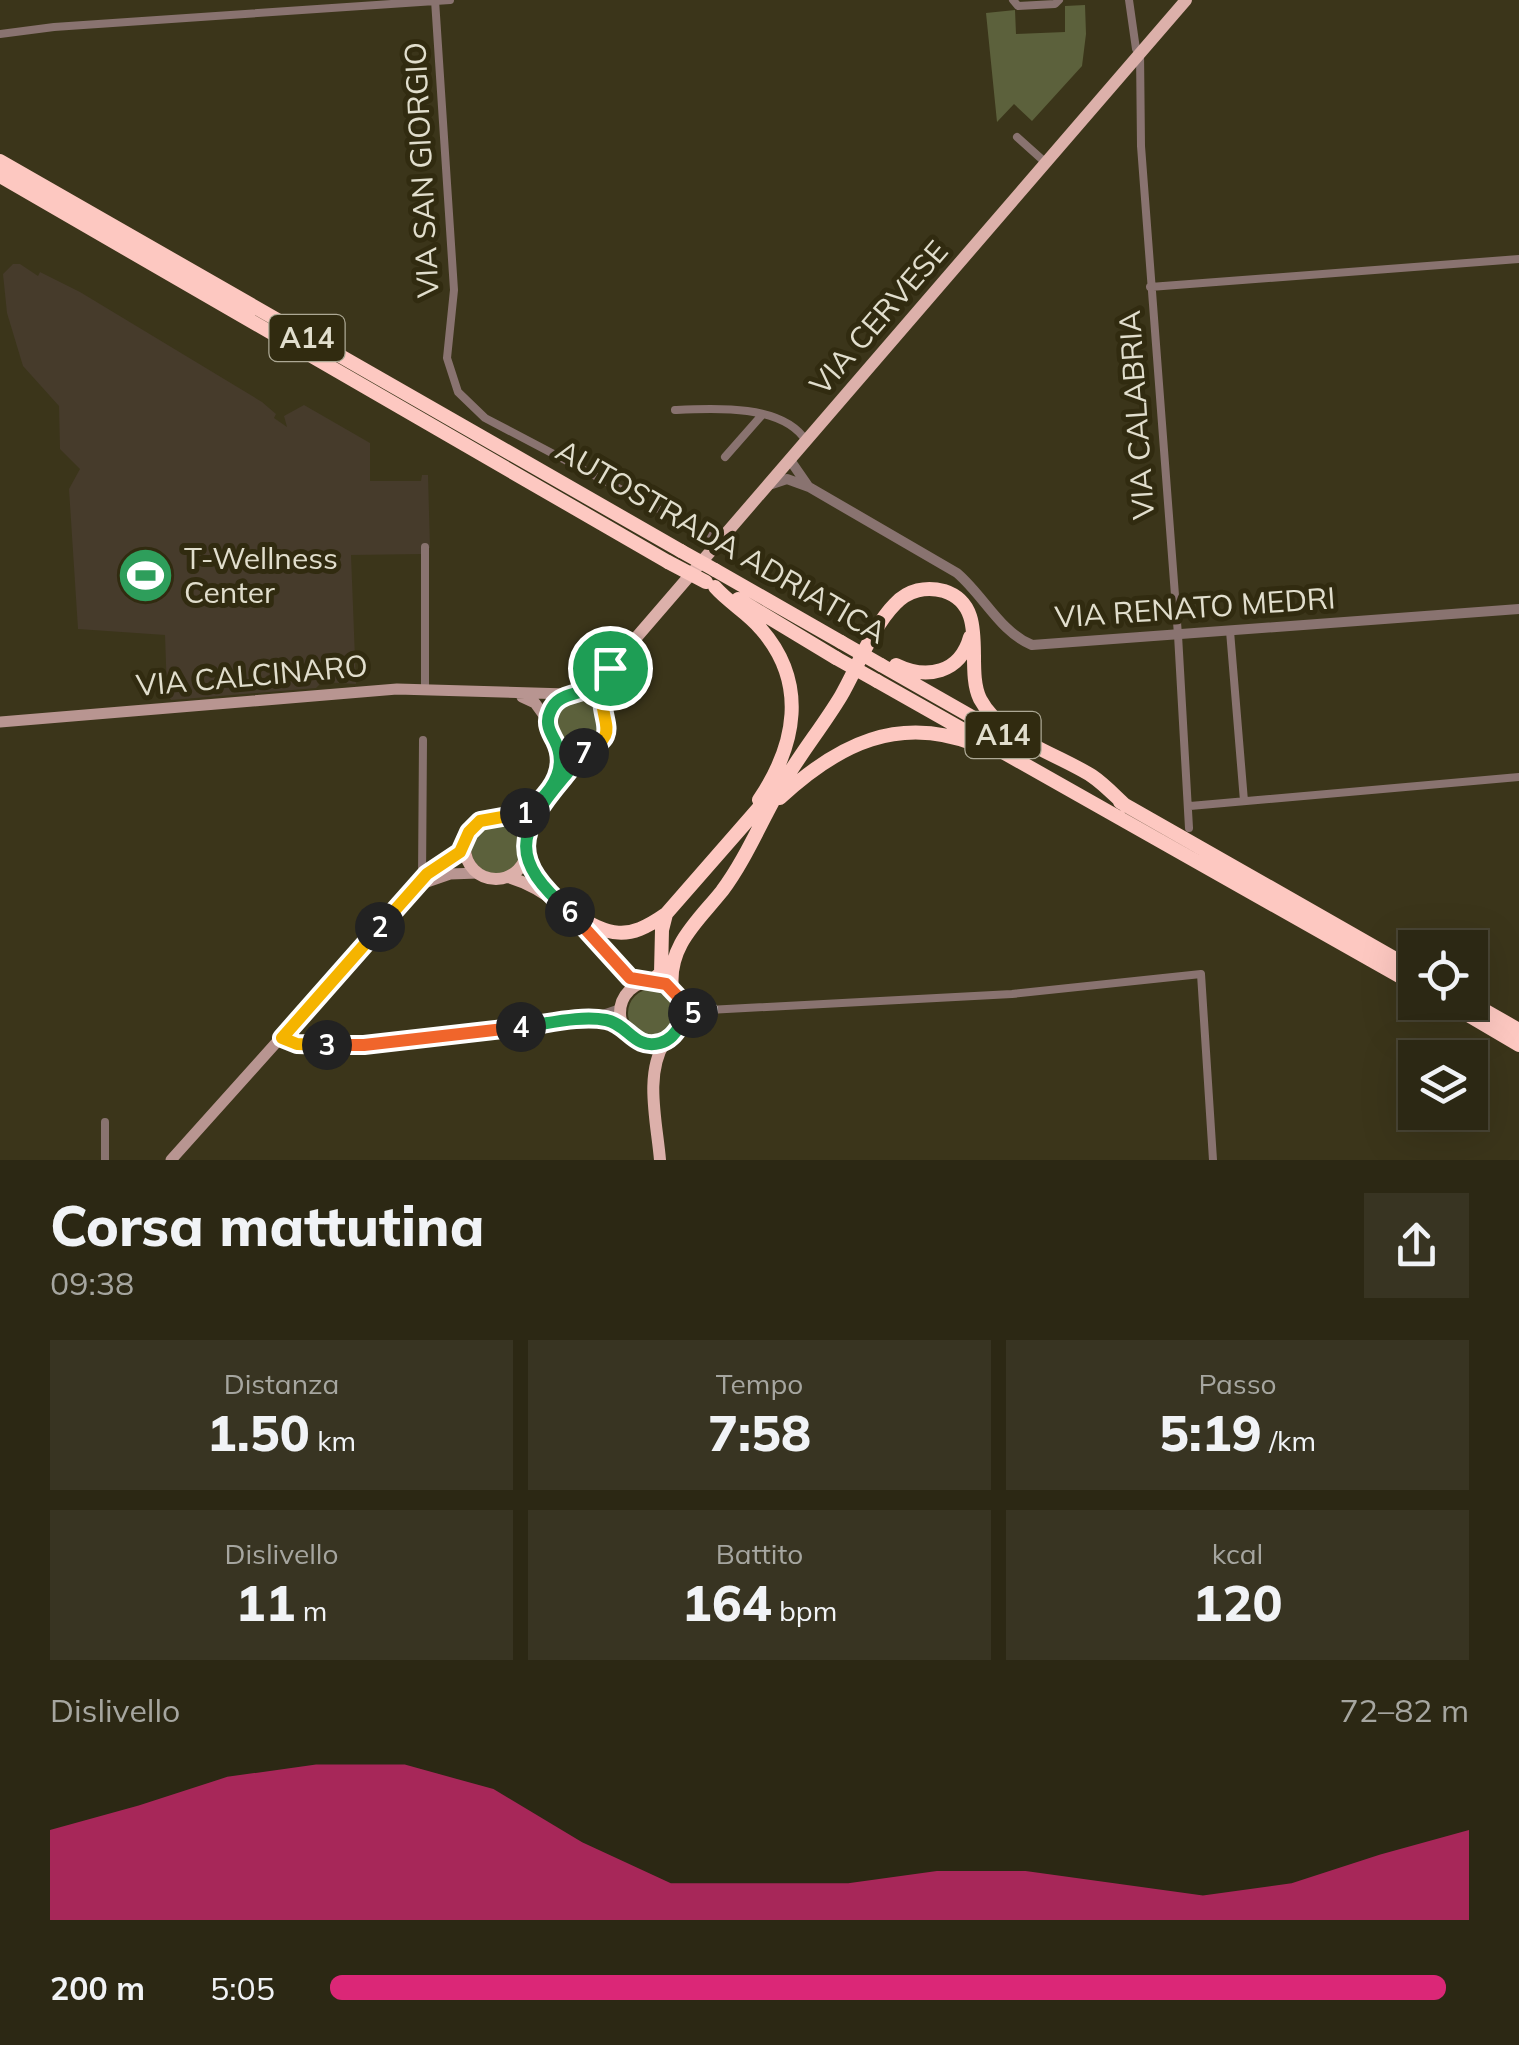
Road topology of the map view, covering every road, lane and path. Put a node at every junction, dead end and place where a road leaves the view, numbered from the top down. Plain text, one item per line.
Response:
1 (450, 0) edge
2 (1013, 0) edge
3 (1059, 0) edge
4 (1129, 0) edge
5 (1186, 0) edge
6 (435, 1) edge
7 (0, 34) edge
8 (1140, 52) junction
9 (1017, 137) dead end
10 (0, 160) edge
11 (1046, 163) junction
12 (0, 176) edge
13 (1519, 259) edge
14 (1150, 288) junction
15 (675, 410) dead end
16 (762, 415) junction
17 (806, 441) junction
18 (725, 457) dead end
19 (790, 460) junction
20 (767, 487) junction
21 (809, 487) junction
22 (719, 542) junction
23 (425, 547) dead end
24 (712, 580) junction
25 (1519, 609) edge
26 (973, 627) junction
27 (1230, 630) junction
28 (1178, 635) junction
29 (882, 662) junction
30 (610, 668) junction
31 (425, 689) junction
32 (508, 693) junction
33 (574, 694) junction
34 (602, 704) junction
35 (548, 721) junction
36 (0, 722) edge
37 (423, 740) dead end
38 (556, 744) junction
39 (586, 752) junction
40 (1046, 775) junction
41 (1519, 777) edge
42 (784, 781) junction
43 (548, 792) junction
44 (1244, 801) junction
45 (1126, 806) junction
46 (1190, 806) junction
47 (769, 808) junction
48 (505, 818) junction
49 (746, 818) junction
50 (1178, 836) junction
51 (526, 837) junction
52 (465, 843) junction
53 (526, 858) junction
54 (1207, 858) junction
55 (424, 859) junction
56 (436, 868) junction
57 (478, 873) junction
58 (508, 877) junction
59 (419, 884) junction
60 (547, 892) junction
61 (571, 913) junction
62 (666, 914) junction
63 (615, 961) junction
64 (1398, 961) edge
65 (1398, 975) edge
66 (646, 982) junction
67 (677, 995) junction
68 (622, 1002) junction
69 (708, 1010) junction
70 (1488, 1012) edge
71 (683, 1018) junction
72 (588, 1019) junction
73 (1477, 1020) edge
74 (623, 1027) junction
75 (1519, 1030) edge
76 (282, 1038) junction
77 (636, 1040) junction
78 (665, 1042) junction
79 (1519, 1045) edge
80 (654, 1082) junction
81 (105, 1122) dead end
82 (105, 1160) edge
83 (171, 1160) edge
84 (660, 1160) edge
85 (1214, 1160) edge

1 - 6 street
2 - 3 street
4 - 8 street, VIA CALABRIA
5 - 8 main road, VIA CERVESE
6 - 7 street
6 - 22 street, VIA SAN GIORGIO
8 - 11 main road, VIA CERVESE
8 - 14 street, VIA CALABRIA
9 - 11 street
10 - 24 highway, AUTOSTRADA ADRIATICA / A14, bridge
11 - 17 main road, VIA CERVESE
12 - 24 highway, AUTOSTRADA ADRIATICA / A14, bridge
13 - 14 street
14 - 28 street, VIA CALABRIA
15 - 16 street
16 - 17 street
16 - 18 street
17 - 19 main road, VIA CERVESE
19 - 20 main road, VIA CERVESE
19 - 21 street, VIA RENATO MEDRI
20 - 21 street
20 - 22 main road, VIA CERVESE
21 - 28 street, VIA RENATO MEDRI
22 - 30 main road, VIA CERVESE
23 - 31 street
24 - 29 highway, AUTOSTRADA ADRIATICA / A14, bridge
24 - 40 highway, AUTOSTRADA ADRIATICA / A14, bridge
24 - 49 highway
25 - 27 street, VIA RENATO MEDRI
26 - 29 highway
26 - 42 highway
26 - 45 highway
27 - 28 street, VIA RENATO MEDRI
27 - 44 street
28 - 46 street, VIA CALABRIA
29 - 45 highway, AUTOSTRADA ADRIATICA / A14
30 - 33 main road, VIA CERVESE
30 - 34 main road, VIA CERVESE
31 - 32 main road, VIA CALCINARO
31 - 36 main road, VIA CALCINARO
32 - 33 main road, VIA CALCINARO
32 - 35 main road
33 - 34 main road
33 - 35 main road
34 - 39 main road
35 - 38 main road
37 - 55 street
38 - 39 main road
38 - 43 main road
39 - 43 main road
40 - 47 highway
40 - 50 highway, AUTOSTRADA ADRIATICA / A14
41 - 44 street
42 - 47 highway
42 - 49 highway
43 - 48 main road
43 - 51 main road
44 - 46 street
45 - 50 highway, AUTOSTRADA ADRIATICA / A14
46 - 50 street, VIA CALABRIA
47 - 67 highway
48 - 51 main road
48 - 52 main road
49 - 62 highway
50 - 54 highway, AUTOSTRADA ADRIATICA / A14
51 - 53 main road
52 - 56 main road
52 - 57 main road
53 - 58 main road
53 - 60 main road
54 - 64 highway, AUTOSTRADA ADRIATICA / A14
54 - 65 highway, AUTOSTRADA ADRIATICA / A14
55 - 56 street
55 - 59 street
56 - 59 main road
57 - 58 main road
57 - 59 main road
58 - 60 main road
59 - 76 main road
60 - 61 main road
61 - 62 highway
61 - 63 main road
62 - 66 highway
63 - 66 main road
63 - 68 main road
66 - 67 main road
66 - 68 main road
67 - 69 street
67 - 71 main road
68 - 72 street
68 - 74 main road
69 - 71 street
69 - 85 street
70 - 75 highway
71 - 78 main road
72 - 74 street
72 - 76 street
73 - 79 highway
74 - 77 main road
76 - 83 main road
77 - 78 main road
77 - 80 main road
78 - 80 main road
80 - 84 main road
81 - 82 street

